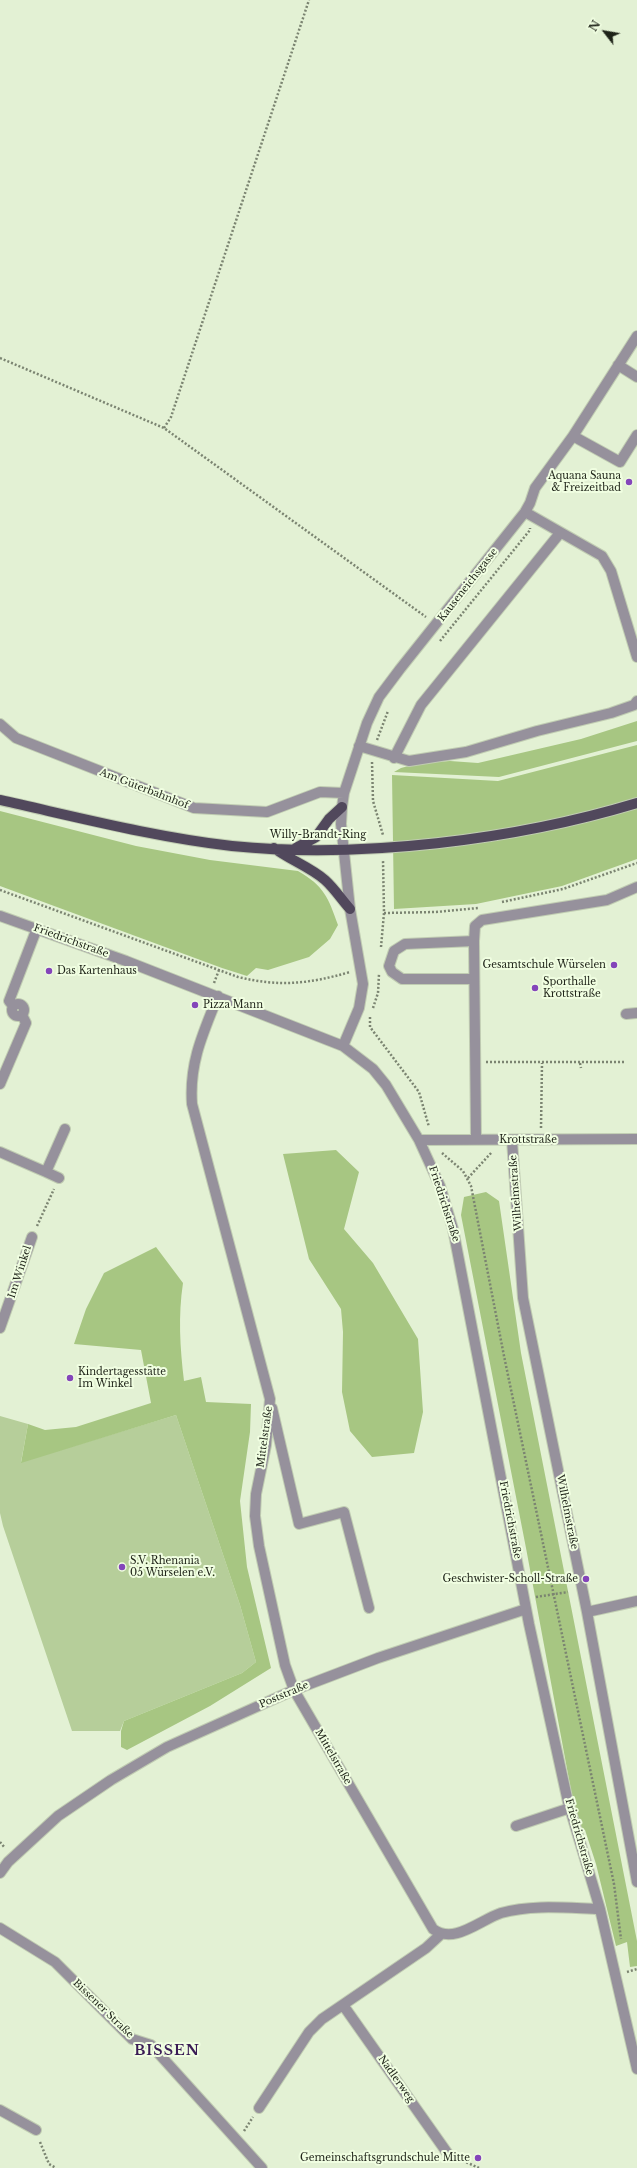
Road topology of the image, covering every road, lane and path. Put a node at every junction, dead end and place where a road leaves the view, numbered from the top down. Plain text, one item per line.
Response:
1 (310, 0) edge
2 (637, 336) edge
3 (0, 358) edge
4 (618, 365) junction
5 (637, 377) edge
6 (164, 428) junction
7 (637, 435) edge
8 (572, 436) junction
9 (525, 512) junction
10 (560, 533) junction
11 (437, 624) junction
12 (637, 658) edge
13 (637, 701) edge
14 (0, 724) edge
15 (359, 746) junction
16 (394, 758) junction
17 (344, 793) junction
18 (0, 800) edge
19 (637, 803) edge
20 (342, 807) junction
21 (274, 848) junction
22 (296, 848) junction
23 (343, 848) junction
24 (637, 863) edge
25 (637, 887) edge
26 (0, 890) edge
27 (501, 903) dead end
28 (486, 906) dead end
29 (350, 909) junction
30 (0, 916) edge
31 (37, 928) junction
32 (474, 941) junction
33 (381, 951) dead end
34 (362, 969) junction
35 (473, 979) junction
36 (218, 996) junction
37 (637, 1013) edge
38 (626, 1014) dead end
39 (343, 1046) junction
40 (476, 1062) junction
41 (542, 1062) junction
42 (626, 1062) dead end
43 (580, 1063) junction
44 (580, 1068) dead end
45 (0, 1084) edge
46 (65, 1128) dead end
47 (433, 1138) junction
48 (476, 1139) junction
49 (637, 1139) edge
50 (419, 1140) junction
51 (495, 1140) junction
52 (512, 1140) junction
53 (540, 1140) junction
54 (0, 1152) edge
55 (46, 1172) junction
56 (59, 1178) joint
57 (468, 1178) junction
58 (32, 1237) joint
59 (0, 1328) edge
60 (270, 1399) junction
61 (568, 1592) dead end
62 (536, 1597) dead end
63 (637, 1601) edge
64 (369, 1608) dead end
65 (526, 1609) junction
66 (587, 1612) junction
67 (294, 1690) junction
68 (570, 1808) junction
69 (516, 1826) dead end
70 (0, 1873) edge
71 (637, 1882) edge
72 (600, 1909) junction
73 (0, 1928) edge
74 (440, 1935) junction
75 (622, 1944) dead end
76 (626, 1967) dead end
77 (637, 1969) edge
78 (627, 1972) junction
79 (628, 1978) dead end
80 (343, 2005) junction
81 (637, 2069) edge
82 (259, 2108) joint
83 (0, 2110) edge
84 (36, 2130) joint
85 (238, 2141) junction
86 (448, 2154) joint
87 (56, 2168) edge
88 (262, 2168) edge
89 (479, 2168) edge

1 - 6 path
2 - 4 street, Kauseneichsgasse
3 - 6 path
4 - 5 street
4 - 8 street, Kauseneichsgasse
6 - 11 path
7 - 8 street
8 - 9 street, Kauseneichsgasse
9 - 10 street
9 - 11 street, Kauseneichsgasse
10 - 12 street
10 - 16 street
11 - 15 street, Kauseneichsgasse
13 - 16 street
14 - 17 street, Am Güterbahnhof
15 - 16 street
15 - 17 street, Kauseneichsgasse
17 - 20 street, Kauseneichsgasse
18 - 21 main road, Willy-Brandt-Ring
19 - 23 main road, Willy-Brandt-Ring
20 - 22 main road
20 - 23 street, Kauseneichsgasse
21 - 22 main road, Willy-Brandt-Ring
21 - 29 main road
22 - 23 main road, Willy-Brandt-Ring
23 - 29 street
24 - 27 path
25 - 32 street
26 - 34 path
28 - 33 path
29 - 34 street
30 - 31 street, Friedrichstraße
31 - 36 street, Friedrichstraße
31 - 45 street
32 - 35 street
32 - 35 street
34 - 39 street
34 - 47 path
35 - 40 street
36 - 39 street, Friedrichstraße
36 - 60 street, Mittelstraße
37 - 38 street
39 - 50 street, Friedrichstraße
40 - 41 path
40 - 48 street
41 - 43 path
41 - 53 path
42 - 43 path
43 - 44 path
46 - 55 street
47 - 48 street, Krottstraße
47 - 50 street, Krottstraße
47 - 57 path
48 - 51 street, Krottstraße
49 - 53 street, Krottstraße
50 - 65 street, Friedrichstraße
51 - 52 street, Krottstraße
51 - 57 path
52 - 53 street, Krottstraße
52 - 66 street, Wilhelmstraße
54 - 55 street
55 - 56 street
56 - 58 path
57 - 75 path
58 - 59 street, Im Winkel
60 - 64 street, Mittelstraße
60 - 67 street, Mittelstraße
61 - 62 path, bridge
63 - 66 street
65 - 67 street, Poststraße
65 - 68 street, Friedrichstraße
66 - 71 street, Wilhelmstraße
67 - 70 street, Poststraße
67 - 74 street, Mittelstraße
68 - 69 street
68 - 72 street, Friedrichstraße
72 - 74 street
72 - 81 street, Friedrichstraße
73 - 85 street, Bissener Straße
74 - 80 street
76 - 78 path
77 - 78 path
78 - 79 path
80 - 82 street
80 - 86 street, Nadlerweg
82 - 85 path
83 - 84 street
84 - 87 path
85 - 88 street, Bissener Straße
86 - 89 path

